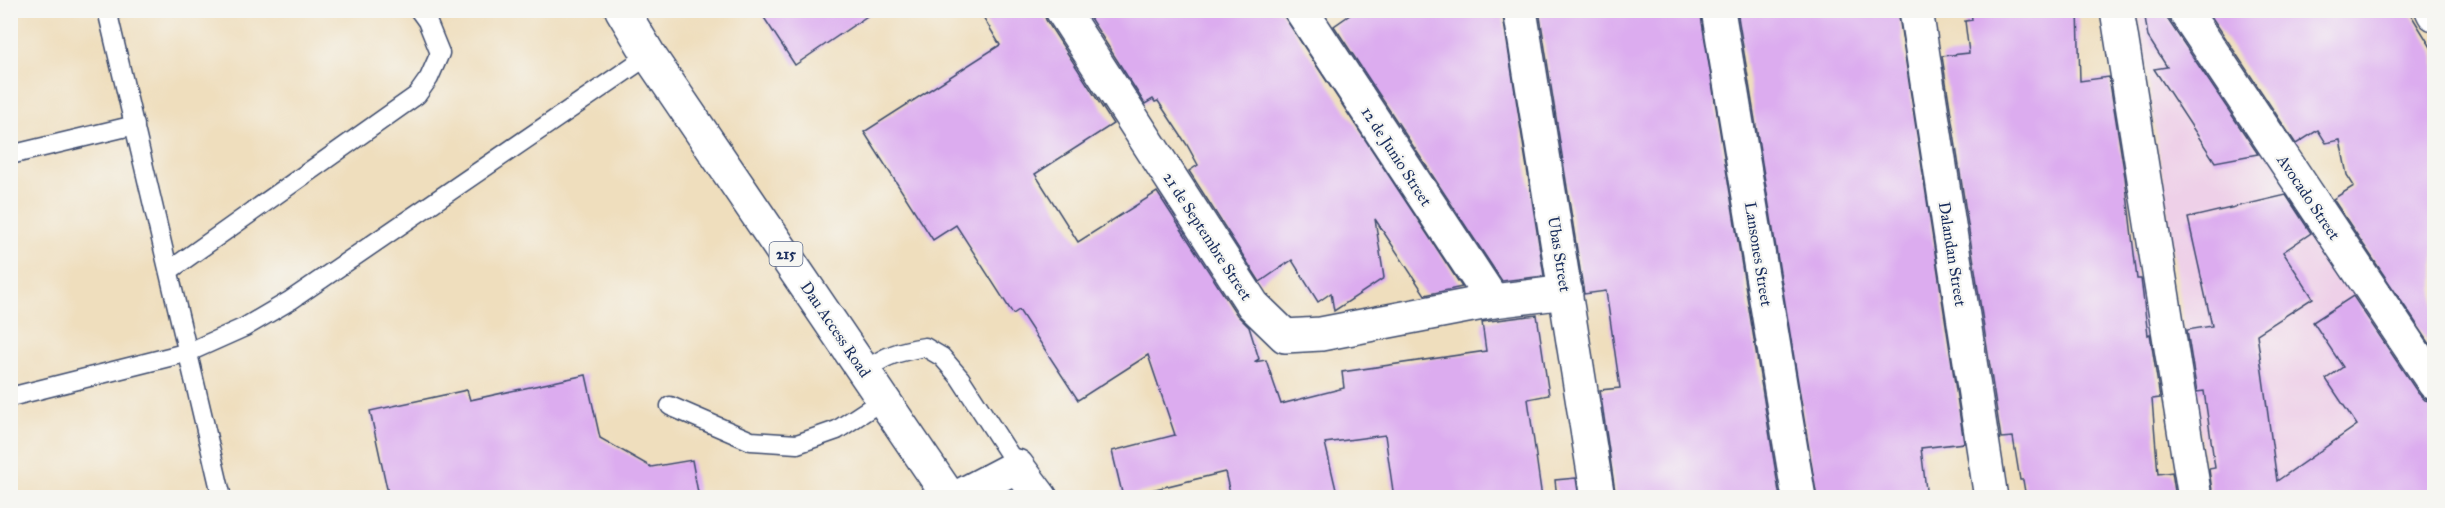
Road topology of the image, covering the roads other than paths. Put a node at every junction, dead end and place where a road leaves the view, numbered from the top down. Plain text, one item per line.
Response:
1 (107, 10) edge
2 (419, 10) edge
3 (622, 10) edge
4 (1062, 10) edge
5 (1301, 10) edge
6 (1520, 10) edge
7 (1718, 10) edge
8 (1916, 10) edge
9 (2117, 10) edge
10 (2184, 10) edge
11 (649, 55) junction
12 (135, 125) junction
13 (10, 155) edge
14 (170, 270) junction
15 (1566, 292) junction
16 (1494, 301) junction
17 (189, 352) junction
18 (866, 371) junction
19 (2434, 383) edge
20 (10, 397) edge
21 (884, 399) junction
22 (670, 406) dead end
23 (1017, 466) junction
24 (222, 498) edge
25 (950, 498) edge
26 (956, 498) edge
27 (1041, 498) edge
28 (1598, 498) edge
29 (1799, 498) edge
30 (1990, 498) edge
31 (2195, 498) edge

1 - 12 lane
2 - 14 lane
3 - 11 street, Dau Access Road / 215
4 - 16 street, 21 de Septembre Street
5 - 16 street, 12 de Junio Street
6 - 15 street, Ubas Street
7 - 29 street, Lansones Street
8 - 30 street, Dalandan Street
9 - 31 street
10 - 19 street, Avocado Street
11 - 17 lane
11 - 18 street, Dau Access Road / 215
12 - 13 lane
12 - 14 lane
14 - 17 lane
15 - 16 street, 21 de Septembre Street
15 - 28 street, Ubas Street
17 - 20 lane
17 - 24 lane
18 - 21 street, Dau Access Road / 215
18 - 23 lane
21 - 22 lane
21 - 25 street, Dau Access Road / 215
23 - 26 street
23 - 27 street

